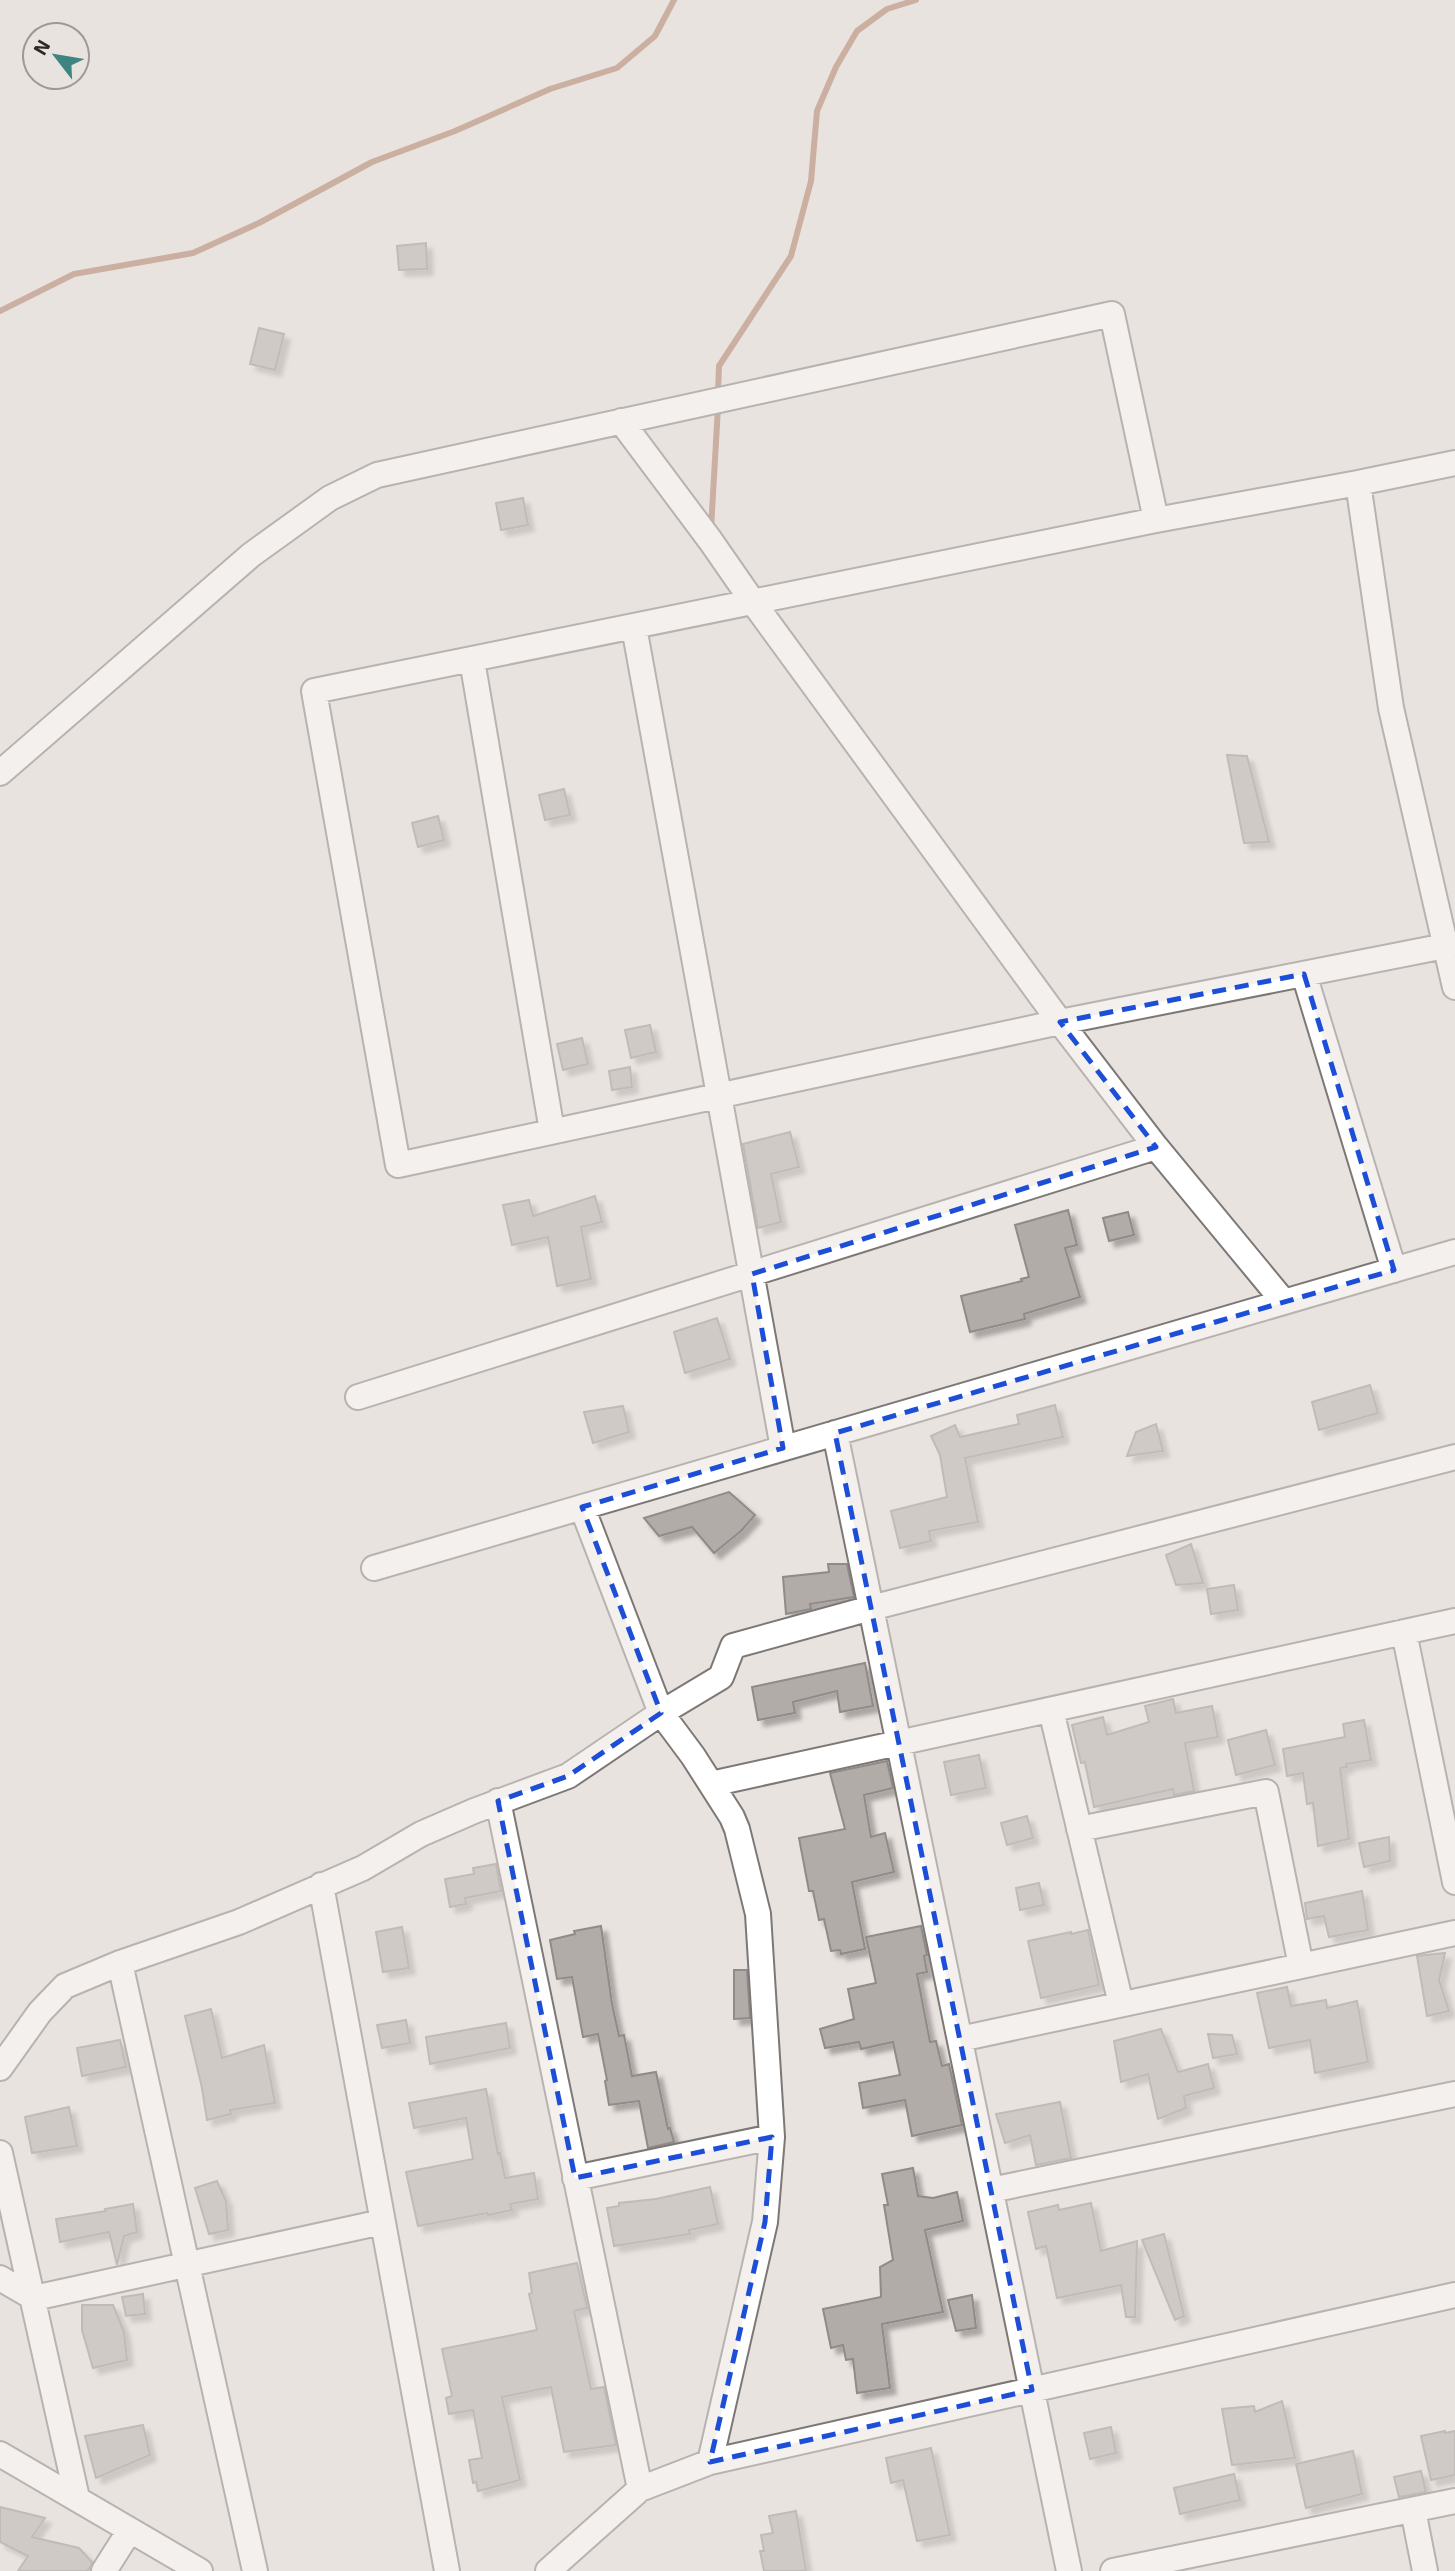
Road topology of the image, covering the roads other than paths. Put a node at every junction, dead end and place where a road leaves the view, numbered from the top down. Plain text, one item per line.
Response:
1 (621, 421) junction
2 (1455, 463) edge
3 (1358, 483) junction
4 (1156, 520) junction
5 (754, 603) junction
6 (634, 627) junction
7 (472, 660) junction
8 (0, 773) edge
9 (1450, 945) edge
10 (1304, 974) junction
11 (1455, 986) edge
12 (1060, 1022) junction
13 (719, 1095) junction
14 (552, 1131) junction
15 (1156, 1147) junction
16 (1455, 1252) edge
17 (1394, 1269) junction
18 (752, 1274) junction
19 (1284, 1302) junction
20 (358, 1397) dead end
21 (835, 1433) junction
22 (783, 1448) junction
23 (1455, 1457) edge
24 (582, 1507) junction
25 (374, 1568) dead end
26 (871, 1608) junction
27 (1455, 1621) edge
28 (1404, 1632) junction
29 (1051, 1710) junction
30 (660, 1713) junction
31 (899, 1743) junction
32 (711, 1784) junction
33 (498, 1801) junction
34 (1079, 1829) junction
35 (1455, 1882) edge
36 (321, 1885) junction
37 (1455, 1933) edge
38 (120, 1963) junction
39 (1301, 1966) junction
40 (1121, 2004) junction
41 (960, 2039) junction
42 (0, 2068) edge
43 (1455, 2094) edge
44 (772, 2137) junction
45 (0, 2153) edge
46 (575, 2178) junction
47 (991, 2190) junction
48 (382, 2222) junction
49 (188, 2264) junction
50 (0, 2278) edge
51 (1455, 2295) edge
52 (34, 2298) junction
53 (1032, 2390) junction
54 (0, 2454) edge
55 (710, 2462) junction
56 (640, 2489) junction
57 (76, 2498) junction
58 (1455, 2501) edge
59 (1413, 2510) junction
60 (130, 2530) junction
61 (104, 2571) edge
62 (200, 2571) edge
63 (255, 2571) edge
64 (443, 2571) edge
65 (548, 2571) edge
66 (1069, 2571) edge
67 (1113, 2571) edge
68 (1425, 2571) edge

1 - 4 street
1 - 5 street
1 - 8 street
2 - 3 street
3 - 4 street
3 - 9 street
4 - 5 street
5 - 6 street
5 - 12 street
6 - 7 street
6 - 13 street
7 - 14 street
7 - 14 street
9 - 10 street
9 - 11 street
10 - 12 street
10 - 17 street
12 - 13 street
12 - 15 street
13 - 14 street
13 - 18 street
15 - 18 street
15 - 19 street
16 - 17 street
17 - 19 street
18 - 20 street
18 - 22 street
19 - 21 street
21 - 22 street
21 - 26 street
22 - 24 street
23 - 26 street
24 - 25 street
24 - 30 street
26 - 30 street
26 - 31 street
27 - 28 street
28 - 29 street
28 - 35 street
29 - 31 street
29 - 34 street
30 - 32 street
30 - 33 street
31 - 32 street
31 - 41 street
32 - 44 street
33 - 36 street
33 - 46 street
34 - 39 street
34 - 40 street
36 - 38 street
36 - 48 street
37 - 39 street
38 - 42 street
38 - 49 street
39 - 40 street
40 - 41 street
41 - 47 street
43 - 47 street
44 - 46 street
44 - 55 street
45 - 52 street
46 - 56 street
47 - 53 street
48 - 49 street
48 - 64 street
49 - 52 street
49 - 63 street
50 - 52 street
51 - 53 street
52 - 57 street
53 - 55 street
53 - 66 street
54 - 57 street
55 - 56 street
56 - 65 street
57 - 60 street
58 - 59 street
59 - 67 street
59 - 68 street
60 - 61 street
60 - 62 street

